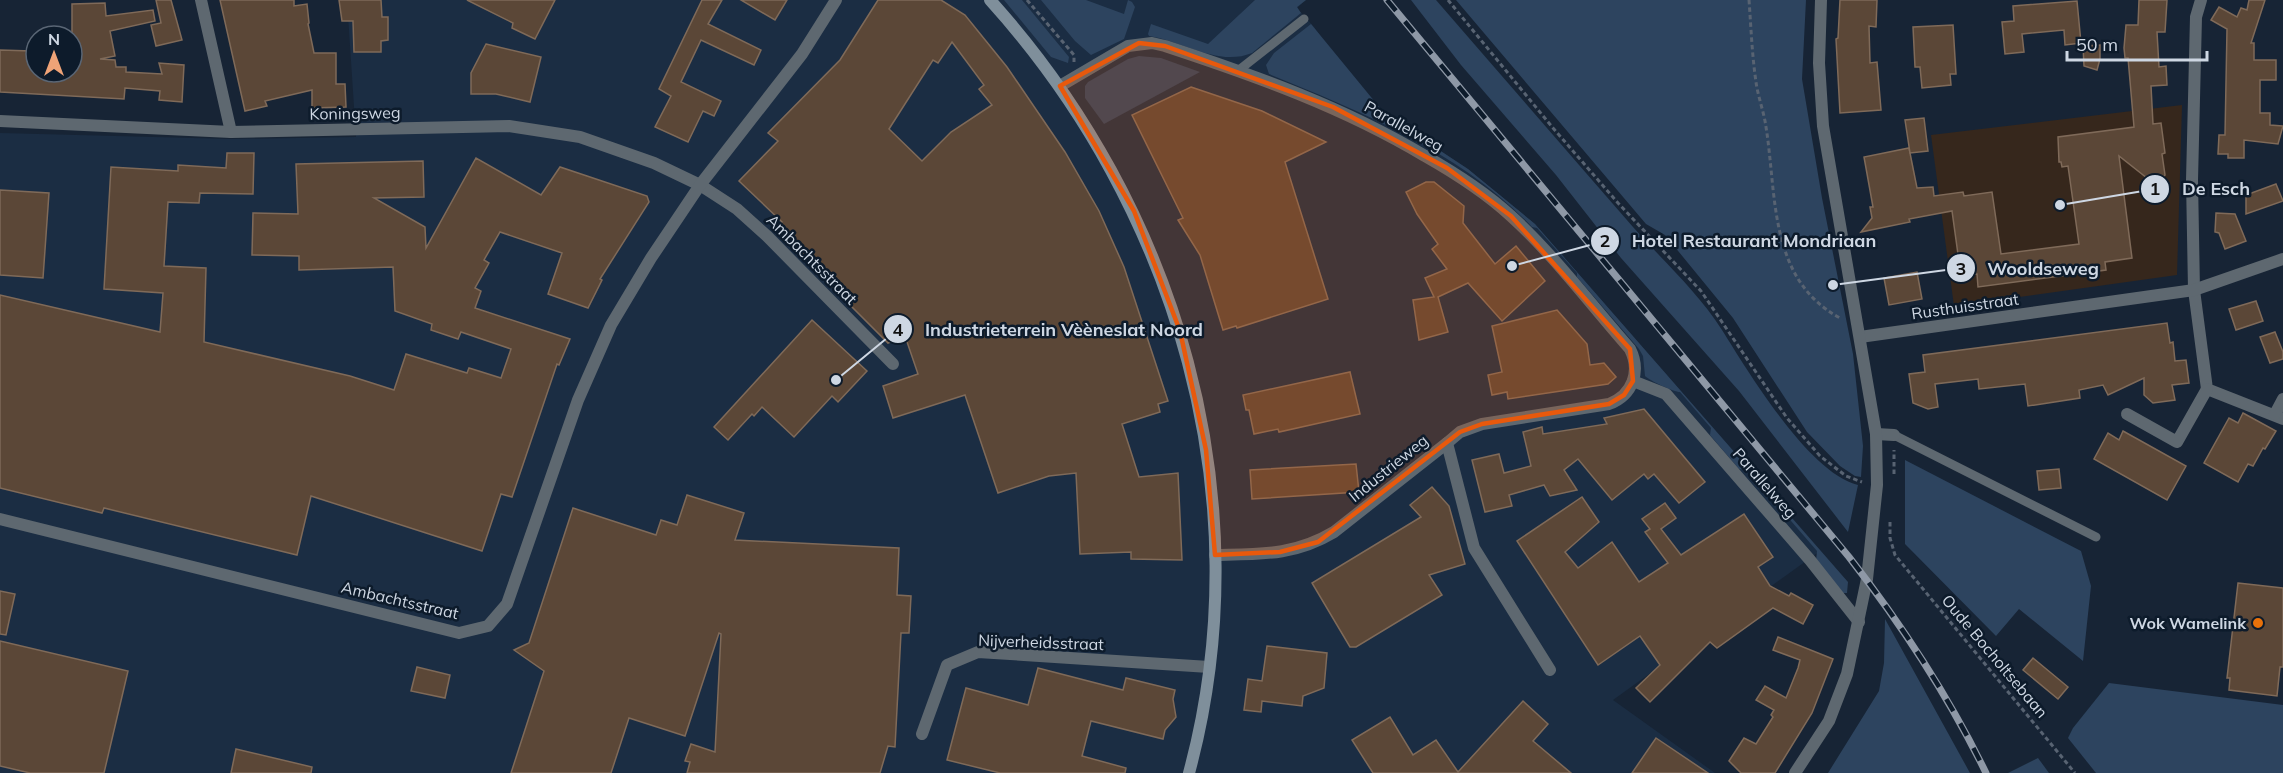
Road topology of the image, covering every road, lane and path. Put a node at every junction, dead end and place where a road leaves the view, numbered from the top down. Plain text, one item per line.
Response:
1 (201, 0) edge
2 (836, 0) edge
3 (990, 0) edge
4 (1027, 0) edge
5 (1448, 0) edge
6 (1749, 0) edge
7 (1821, 0) edge
8 (2201, 0) edge
9 (1304, 19) dead end
10 (1239, 70) junction
11 (1075, 76) junction
12 (1059, 86) junction
13 (0, 121) edge
14 (231, 132) junction
15 (700, 184) junction
16 (2283, 259) edge
17 (2194, 291) junction
18 (1857, 322) junction
19 (1860, 337) junction
20 (893, 364) dead end
21 (1633, 381) junction
22 (2207, 389) junction
23 (2283, 399) edge
24 (2127, 414) dead end
25 (2279, 417) edge
26 (1876, 434) junction
27 (1894, 435) joint
28 (1447, 443) junction
29 (1877, 485) junction
30 (0, 519) edge
31 (2096, 537) dead end
32 (1215, 555) junction
33 (1895, 555) dead end
34 (1859, 622) junction
35 (1209, 667) junction
36 (1550, 670) dead end
37 (922, 734) dead end
38 (1189, 773) edge
39 (1795, 773) edge
40 (2075, 773) edge

1 - 14 street
2 - 15 street, Ambachtsstraat
3 - 12 street
4 - 11 path
5 - 29 path
6 - 18 path
7 - 18 street
8 - 17 street
9 - 10 lane
10 - 11 street, Parallelweg
10 - 21 street, Parallelweg
11 - 12 street, Parallelweg
12 - 32 street
13 - 14 street, Koningsweg
14 - 15 street, Koningsweg
15 - 20 street, Ambachtsstraat
15 - 30 street, Ambachtsstraat
16 - 17 street, Rusthuisstraat
17 - 19 street, Rusthuisstraat
17 - 22 street
18 - 19 street
19 - 26 street
21 - 28 street
21 - 34 street, Parallelweg
22 - 24 street
22 - 25 street
23 - 25 street
26 - 27 street
26 - 29 street
27 - 31 lane
28 - 32 street, Industrieweg
28 - 36 street, Industrieweg
29 - 34 street
32 - 35 street
33 - 40 path, Oude Bocholtsebaan
34 - 39 street
35 - 37 street, Nijverheidsstraat
35 - 38 street

